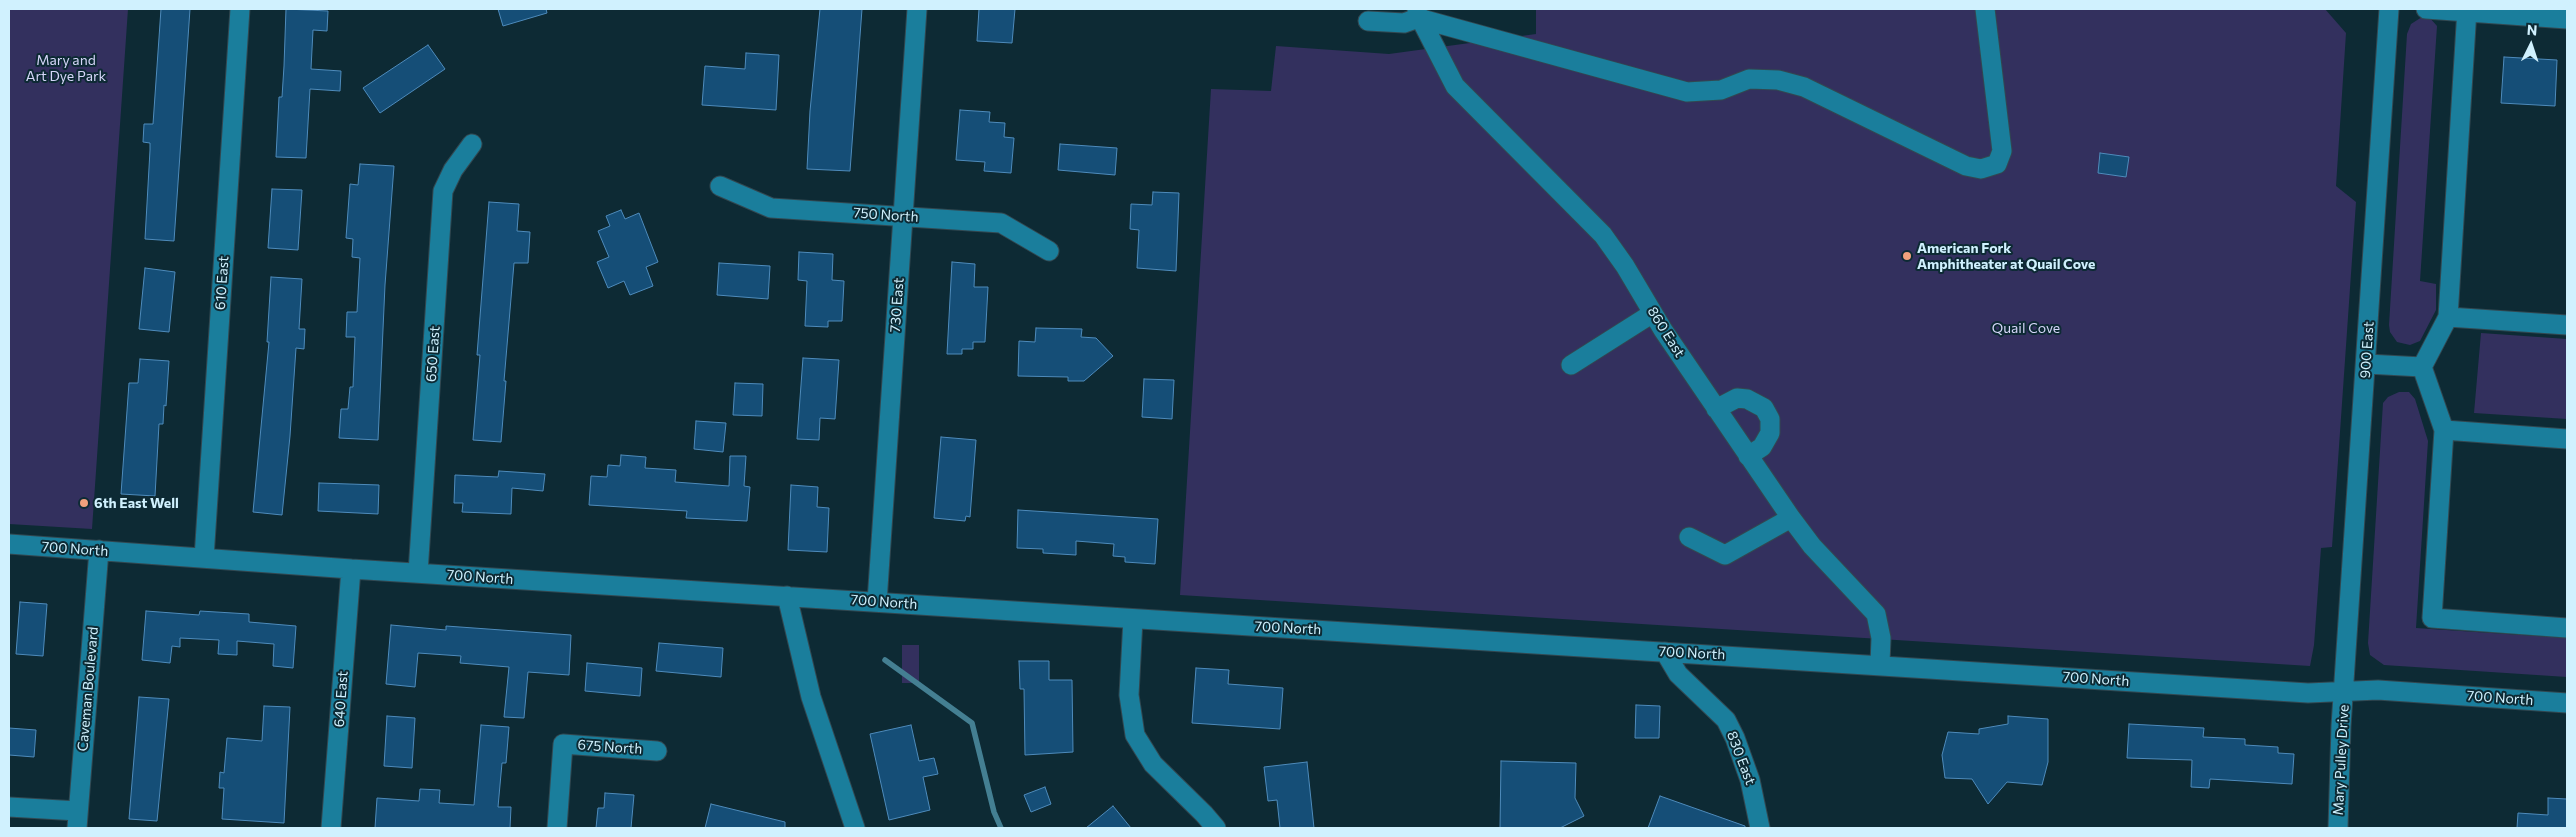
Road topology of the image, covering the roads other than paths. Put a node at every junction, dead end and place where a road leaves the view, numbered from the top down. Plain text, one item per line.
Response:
1 (240, 9) edge
2 (917, 9) edge
3 (1985, 9) edge
4 (2389, 9) edge
5 (2426, 9) edge
6 (2467, 10) edge
7 (1417, 13) edge
8 (2567, 19) edge
9 (1368, 21) dead end
10 (472, 144) dead end
11 (720, 186) dead end
12 (903, 216) junction
13 (1049, 251) dead end
14 (1653, 313) junction
15 (2448, 317) junction
16 (2567, 325) edge
17 (2366, 364) junction
18 (1571, 365) dead end
19 (2422, 367) junction
20 (1716, 408) junction
21 (2444, 430) junction
22 (2567, 439) edge
23 (1748, 456) junction
24 (1791, 518) junction
25 (1689, 537) dead end
26 (9, 544) edge
27 (99, 550) junction
28 (204, 558) junction
29 (351, 569) junction
30 (418, 573) junction
31 (787, 596) junction
32 (876, 602) junction
33 (1133, 619) junction
34 (2567, 628) edge
35 (1665, 652) junction
36 (1880, 664) junction
37 (2344, 692) junction
38 (2567, 703) edge
39 (657, 751) dead end
40 (9, 807) edge
41 (77, 820) edge
42 (331, 828) edge
43 (557, 828) edge
44 (854, 828) edge
45 (1216, 828) edge
46 (1760, 828) edge
47 (2338, 828) edge

1 - 28 street, 610 East
2 - 12 street, 730 East
3 - 7 street
4 - 17 street, 900 East
5 - 6 street
6 - 8 street
6 - 15 street
7 - 9 street
7 - 14 street, 860 East
10 - 30 street, 650 East
11 - 12 street, 750 North
12 - 13 street, 750 North
12 - 32 street, 730 East
14 - 18 street
14 - 20 street, 860 East
15 - 16 street
15 - 19 street
17 - 19 street
17 - 37 street, 900 East
19 - 21 street
20 - 23 street, 860 East
20 - 23 street
21 - 22 street
21 - 34 street
23 - 24 street, 860 East
24 - 25 street
24 - 36 street, 860 East
26 - 27 street, 700 North
27 - 28 street, 700 North
27 - 41 street, Caveman Boulevard
28 - 29 street, 700 North
29 - 30 street, 700 North
29 - 42 street, 640 East
30 - 31 street, 700 North
31 - 32 street, 700 North
31 - 44 street
32 - 33 street, 700 North
33 - 35 street, 700 North
33 - 45 street
35 - 36 street, 700 North
35 - 46 street, 830 East
36 - 37 street, 700 North
37 - 38 street, 700 North
37 - 47 street, Mary Pulley Drive
39 - 43 street, 675 North
40 - 41 street

